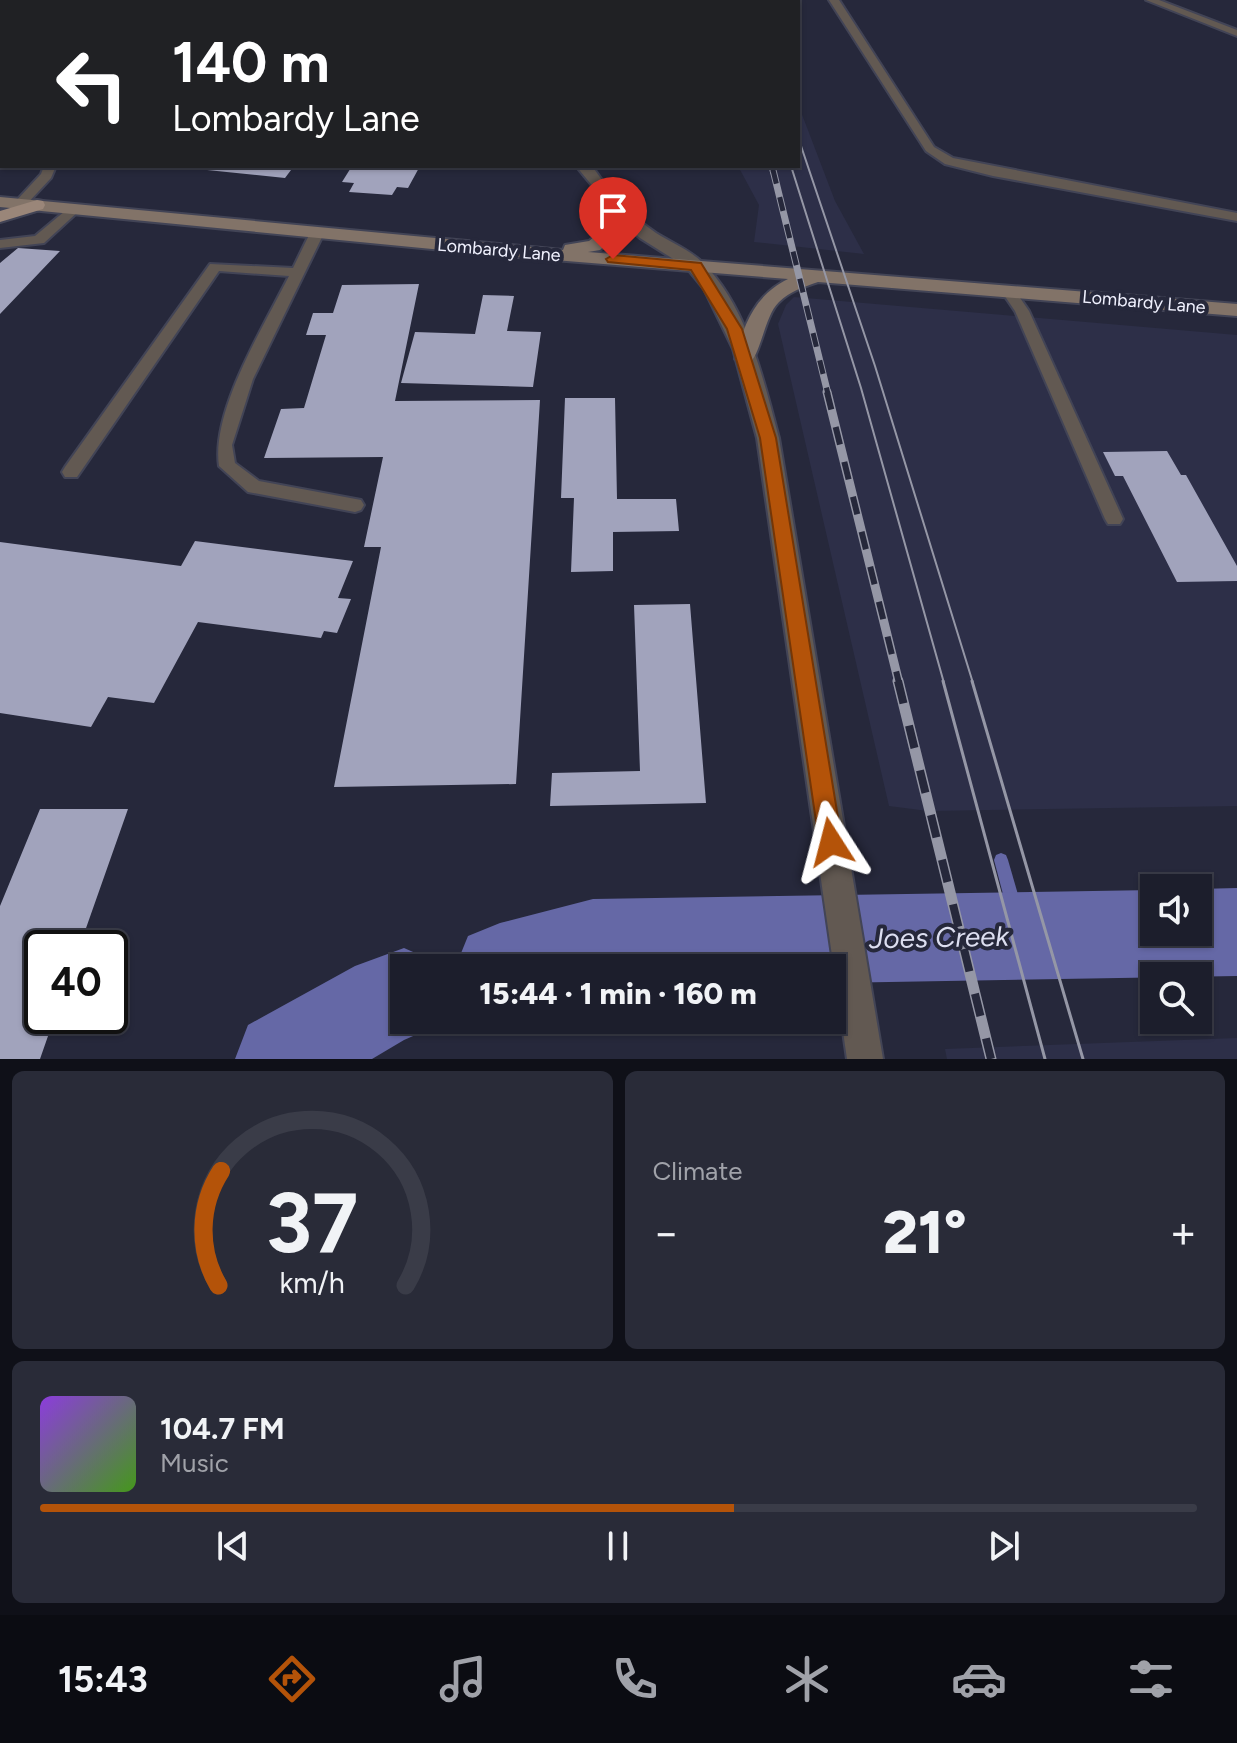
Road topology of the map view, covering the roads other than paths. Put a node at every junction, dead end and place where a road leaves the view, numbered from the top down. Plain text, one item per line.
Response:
1 (834, 0) edge
2 (1151, 0) edge
3 (1237, 33) edge
4 (49, 168) edge
5 (585, 168) edge
6 (602, 192) junction
7 (0, 202) edge
8 (28, 204) junction
9 (75, 209) junction
10 (0, 217) edge
11 (1237, 217) edge
12 (317, 233) junction
13 (0, 244) edge
14 (494, 250) junction
15 (696, 266) junction
16 (297, 272) junction
17 (816, 277) junction
18 (1009, 292) junction
19 (1237, 310) edge
20 (745, 359) junction
21 (71, 472) dead end
22 (355, 505) dead end
23 (1114, 519) dead end
24 (865, 1059) edge

1 - 11 lane
2 - 3 lane
4 - 8 lane
5 - 6 street
6 - 14 main road
6 - 15 street
7 - 8 main road, Lombardy Lane
8 - 9 main road, Lombardy Lane
8 - 10 main road
9 - 12 main road, Lombardy Lane
9 - 13 lane
12 - 14 main road, Lombardy Lane
12 - 16 lane
14 - 15 main road, Lombardy Lane
15 - 17 main road, Lombardy Lane
15 - 20 street
16 - 21 lane
16 - 22 lane
17 - 18 main road, Lombardy Lane
17 - 20 main road
18 - 19 main road, Lombardy Lane
18 - 23 lane
20 - 24 street

